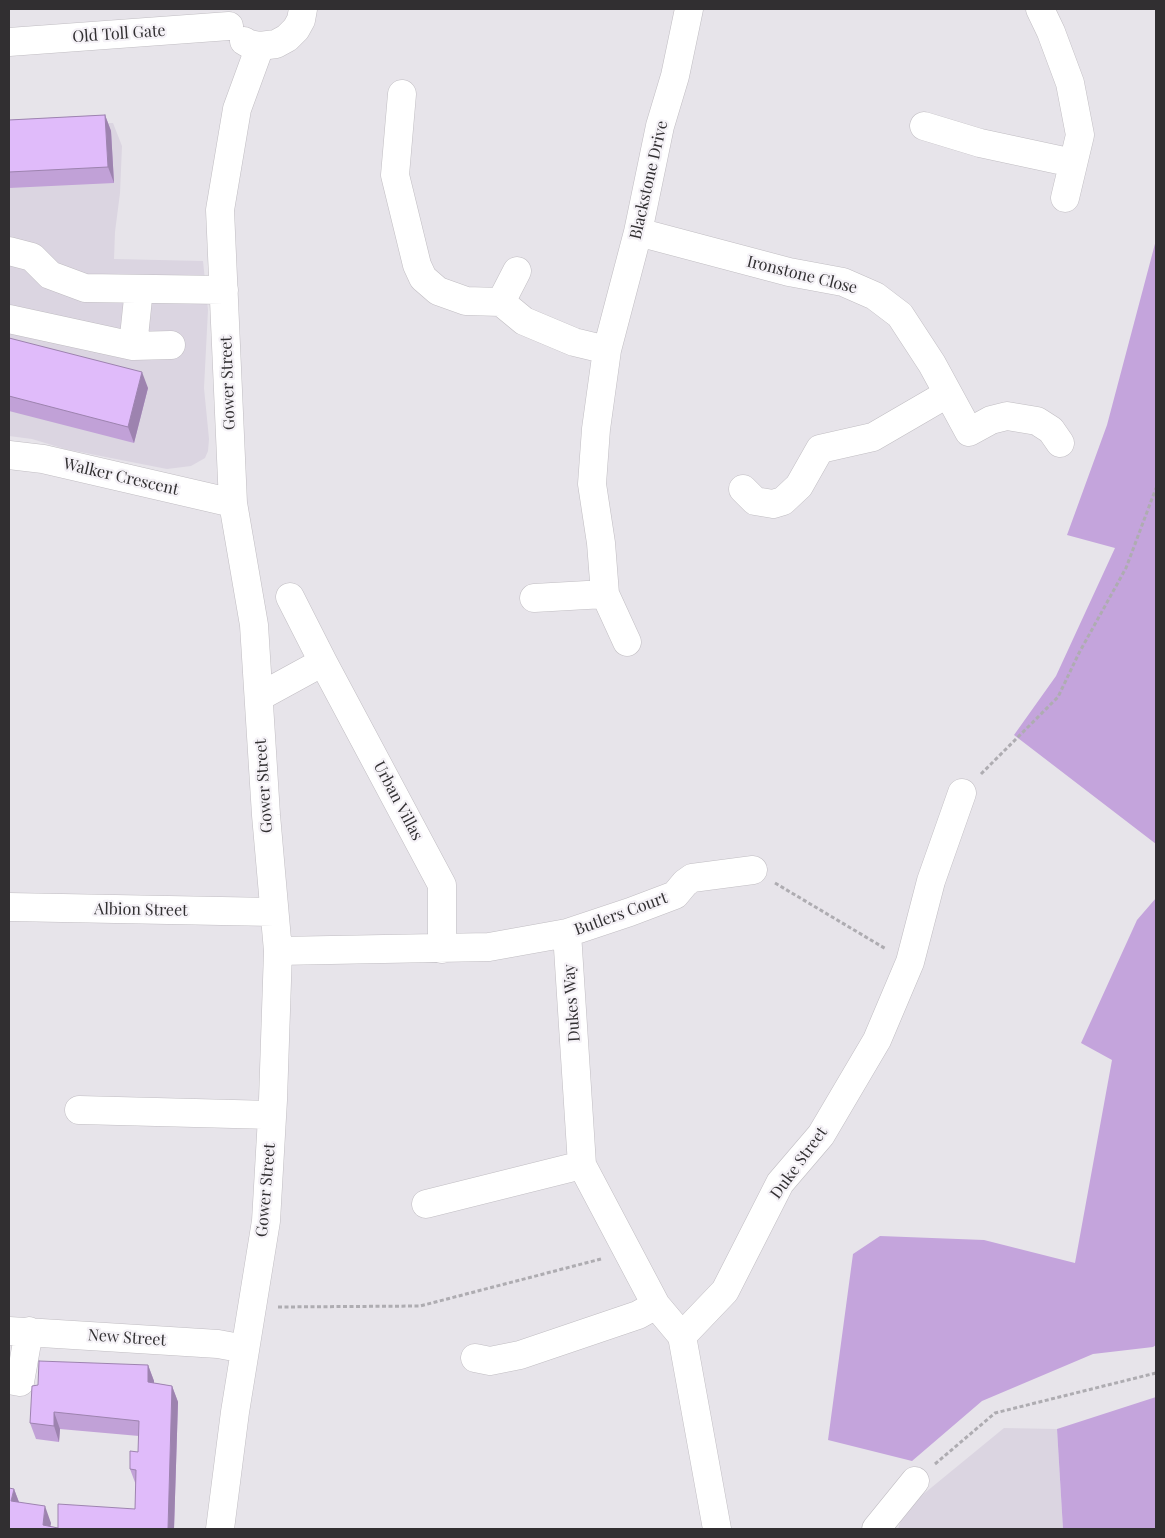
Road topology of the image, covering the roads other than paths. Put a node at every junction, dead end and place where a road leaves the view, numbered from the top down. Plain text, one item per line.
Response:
1 (303, 9) edge
2 (689, 9) edge
3 (1040, 9) edge
4 (226, 17) edge
5 (9, 42) edge
6 (260, 46) junction
7 (402, 94) dead end
8 (924, 126) dead end
9 (1073, 163) junction
10 (1065, 198) dead end
11 (638, 232) junction
12 (9, 252) edge
13 (517, 271) dead end
14 (139, 290) junction
15 (224, 290) junction
16 (501, 302) junction
17 (9, 318) edge
18 (171, 345) dead end
19 (133, 346) junction
20 (607, 350) junction
21 (948, 394) junction
22 (1060, 442) dead end
23 (9, 455) edge
24 (743, 489) dead end
25 (233, 503) junction
26 (605, 594) junction
27 (290, 597) dead end
28 (534, 598) dead end
29 (627, 642) dead end
30 (323, 662) junction
31 (258, 697) junction
32 (962, 793) road end
33 (753, 870) road end
34 (9, 907) edge
35 (274, 912) junction
36 (567, 933) junction
37 (442, 949) junction
38 (278, 951) junction
39 (80, 1110) dead end
40 (272, 1115) junction
41 (582, 1164) junction
42 (426, 1204) dead end
43 (656, 1305) junction
44 (19, 1331) edge
45 (682, 1336) junction
46 (245, 1349) junction
47 (475, 1358) dead end
48 (9, 1380) edge
49 (916, 1481) road end
50 (220, 1529) edge
51 (717, 1529) edge
52 (876, 1529) edge

1 - 6 street
2 - 11 street, Blackstone Drive
3 - 9 street
4 - 5 street, Old Toll Gate
4 - 6 street
6 - 15 street, Gower Street
7 - 16 street
8 - 9 street
9 - 10 street
11 - 20 street, Blackstone Drive
11 - 21 street, Ironstone Close
12 - 14 street
13 - 16 street
14 - 15 street
14 - 19 street
15 - 25 street, Gower Street
16 - 20 street
17 - 19 street
18 - 19 street
20 - 26 street, Blackstone Drive
21 - 22 street, Ironstone Close
21 - 24 street
23 - 25 street, Walker Crescent
25 - 31 street, Gower Street
26 - 28 street
26 - 29 street, Blackstone Drive
27 - 30 street, Urban Villas
30 - 31 street
30 - 37 street, Urban Villas
31 - 35 street, Gower Street
32 - 45 street, Duke Street
33 - 36 street, Butlers Court
34 - 35 street, Albion Street
35 - 38 street, Gower Street
36 - 37 street
36 - 41 street, Dukes Way
37 - 38 street
38 - 40 street, Gower Street
39 - 40 street
40 - 46 street, Gower Street
41 - 42 street
41 - 43 street, Dukes Way
43 - 45 street, Dukes Way
43 - 47 street
44 - 46 street, New Street
44 - 48 street
45 - 51 street
46 - 50 street, Gower Street
49 - 52 street

